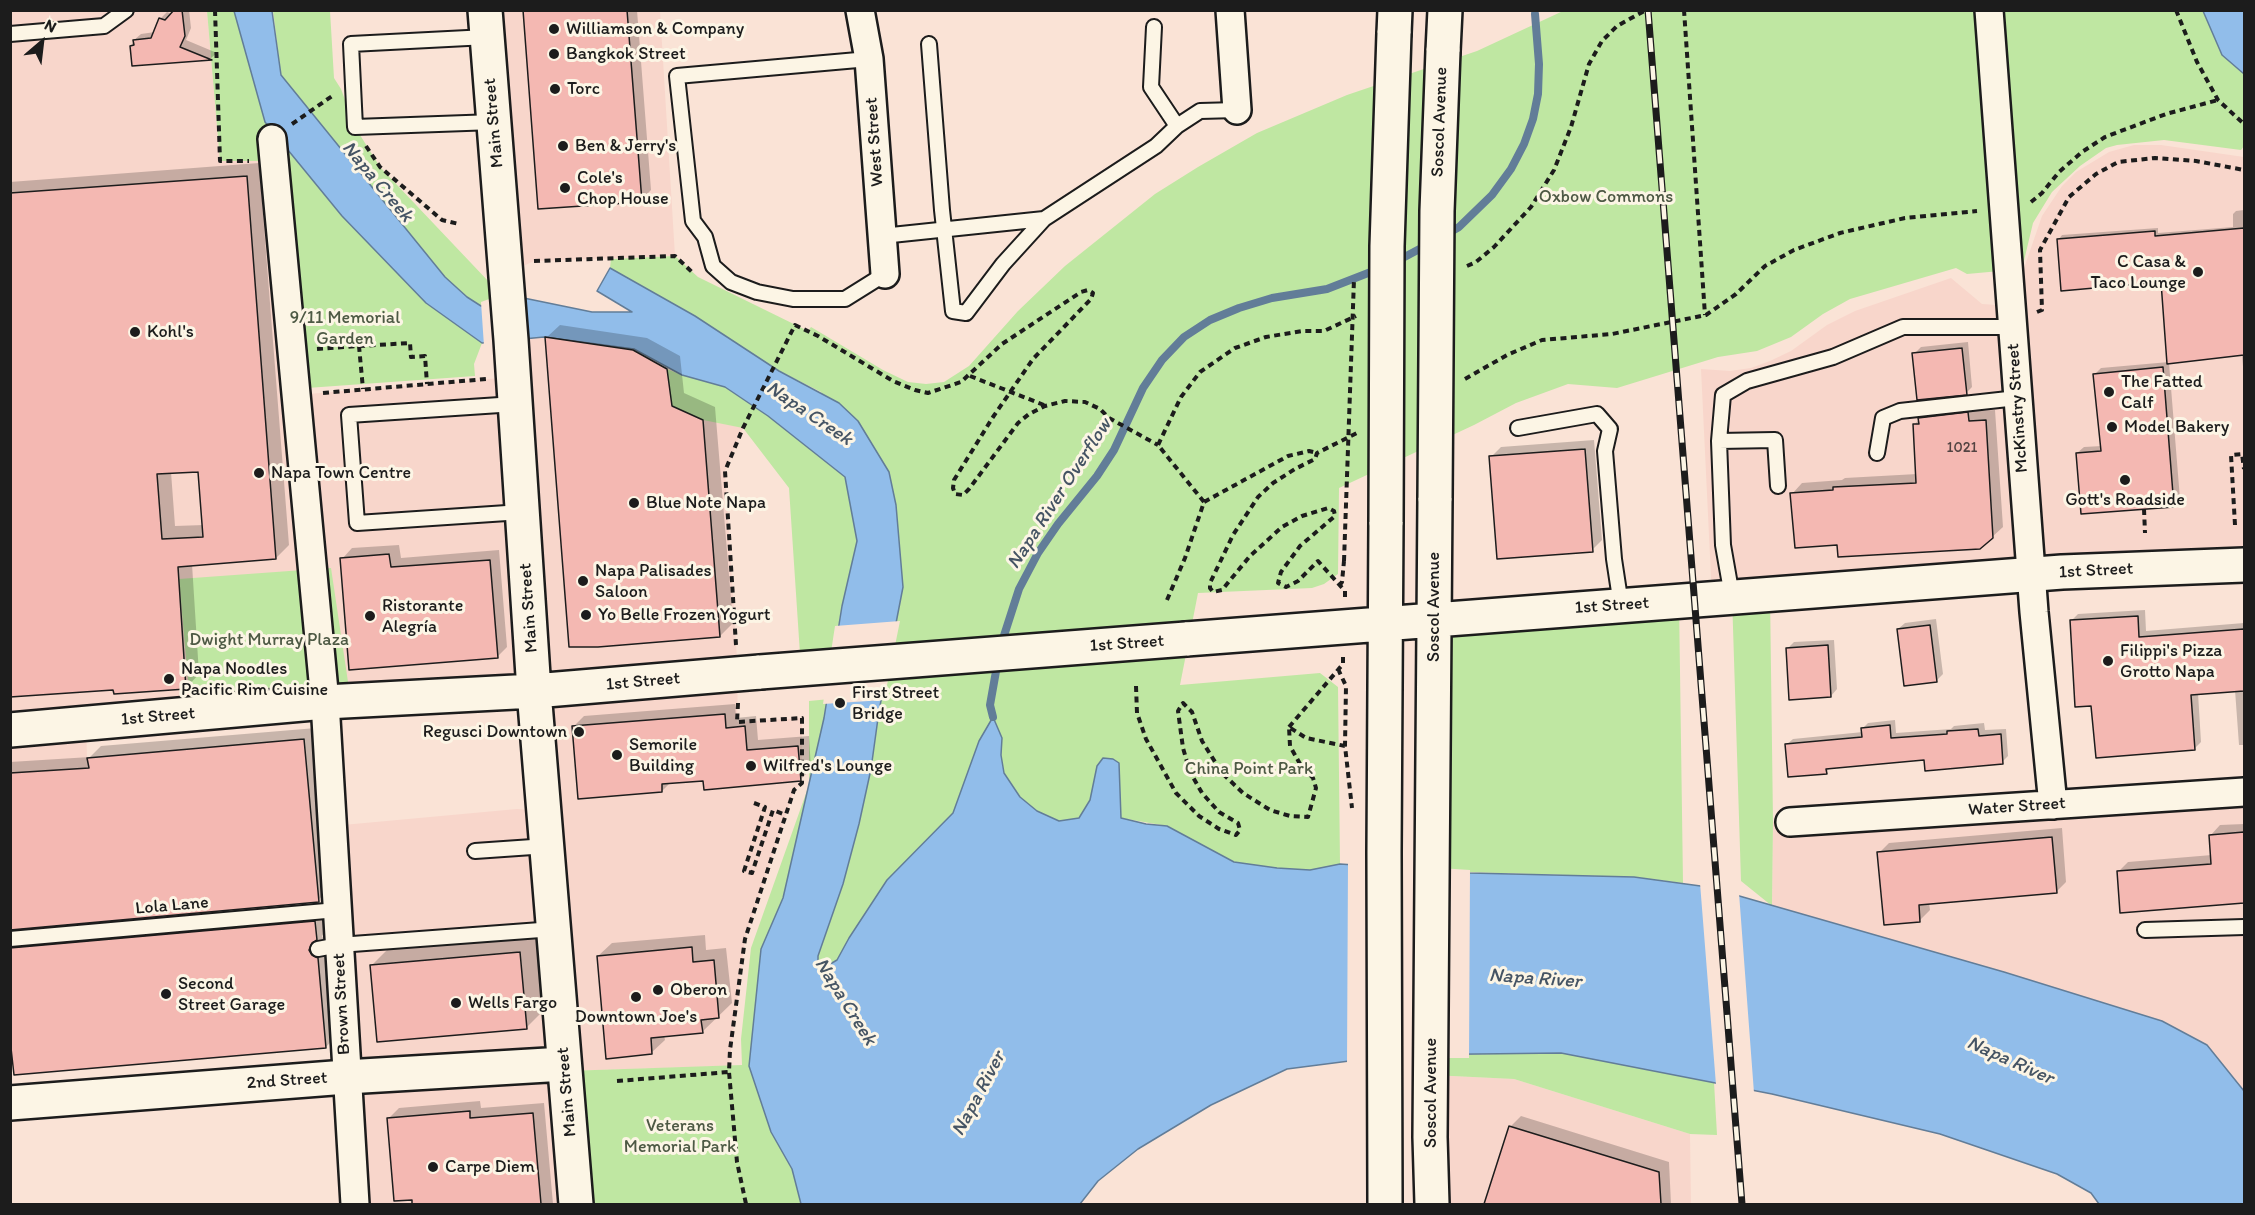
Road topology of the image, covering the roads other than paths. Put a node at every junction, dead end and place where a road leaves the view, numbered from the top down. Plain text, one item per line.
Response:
1 (126, 10) edge
2 (860, 10) edge
3 (1230, 10) edge
4 (1445, 10) edge
5 (1989, 10) edge
6 (1395, 22) edge
7 (486, 24) edge
8 (1154, 27) dead end
9 (10, 34) edge
10 (929, 44) dead end
11 (869, 59) junction
12 (1237, 110) joint
13 (494, 122) junction
14 (1177, 126) junction
15 (273, 150) road end
16 (1044, 219) junction
17 (944, 231) junction
18 (882, 236) junction
19 (885, 274) joint
20 (2012, 327) junction
21 (514, 380) junction
22 (2017, 398) junction
23 (1518, 428) dead end
24 (1719, 441) junction
25 (1877, 453) dead end
26 (1778, 486) dead end
27 (522, 512) junction
28 (2244, 565) edge
29 (2031, 575) junction
30 (1732, 596) junction
31 (1621, 605) junction
32 (1435, 620) junction
33 (1385, 624) junction
34 (534, 691) junction
35 (325, 702) junction
36 (10, 730) edge
37 (2244, 792) edge
38 (2053, 805) junction
39 (1790, 822) dead end
40 (547, 846) junction
41 (475, 851) dead end
42 (337, 910) junction
43 (2244, 927) edge
44 (554, 929) junction
45 (2145, 930) dead end
46 (10, 939) edge
47 (328, 947) junction
48 (564, 1064) junction
49 (346, 1077) junction
50 (10, 1103) edge
51 (355, 1204) edge
52 (576, 1204) edge
53 (1385, 1204) edge
54 (1432, 1204) edge

1 - 9 lane
2 - 11 street, West Street
3 - 12 street
4 - 32 main road, Soscol Avenue, bridge
5 - 20 street, McKinstry Street
6 - 33 main road, bridge
7 - 13 main road, Main Street
7 - 13 lane
8 - 14 lane
10 - 17 lane
11 - 18 street, West Street
11 - 19 lane
12 - 14 lane
13 - 21 main road, Main Street
14 - 16 lane
15 - 35 street, Brown Street
16 - 17 lane
16 - 17 lane
17 - 18 lane
18 - 19 street, West Street
20 - 22 street, McKinstry Street
20 - 24 lane
21 - 27 main road, Main Street
21 - 27 lane
22 - 25 lane
22 - 29 street, McKinstry Street
23 - 31 lane
24 - 26 lane
24 - 30 lane
27 - 34 main road, Main Street
28 - 29 main road, 1st Street
29 - 30 main road, 1st Street
29 - 38 street, McKinstry Street
30 - 31 main road, 1st Street
31 - 32 main road, 1st Street
32 - 33 main road, 1st Street
32 - 54 main road, Soscol Avenue
33 - 34 main road, 1st Street, bridge
33 - 53 main road
34 - 35 main road, 1st Street
34 - 40 main road, Main Street
35 - 36 main road, 1st Street
35 - 42 street, Brown Street
37 - 38 street, Water Street
38 - 39 street, Water Street
40 - 41 lane
40 - 44 main road, Main Street
42 - 46 lane, Lola Lane
42 - 47 street, Brown Street
43 - 45 lane
44 - 47 lane
44 - 48 main road, Main Street
47 - 49 street, Brown Street
48 - 49 main road, 2nd Street
48 - 52 main road, Main Street
49 - 50 main road, 2nd Street
49 - 51 street, Brown Street

